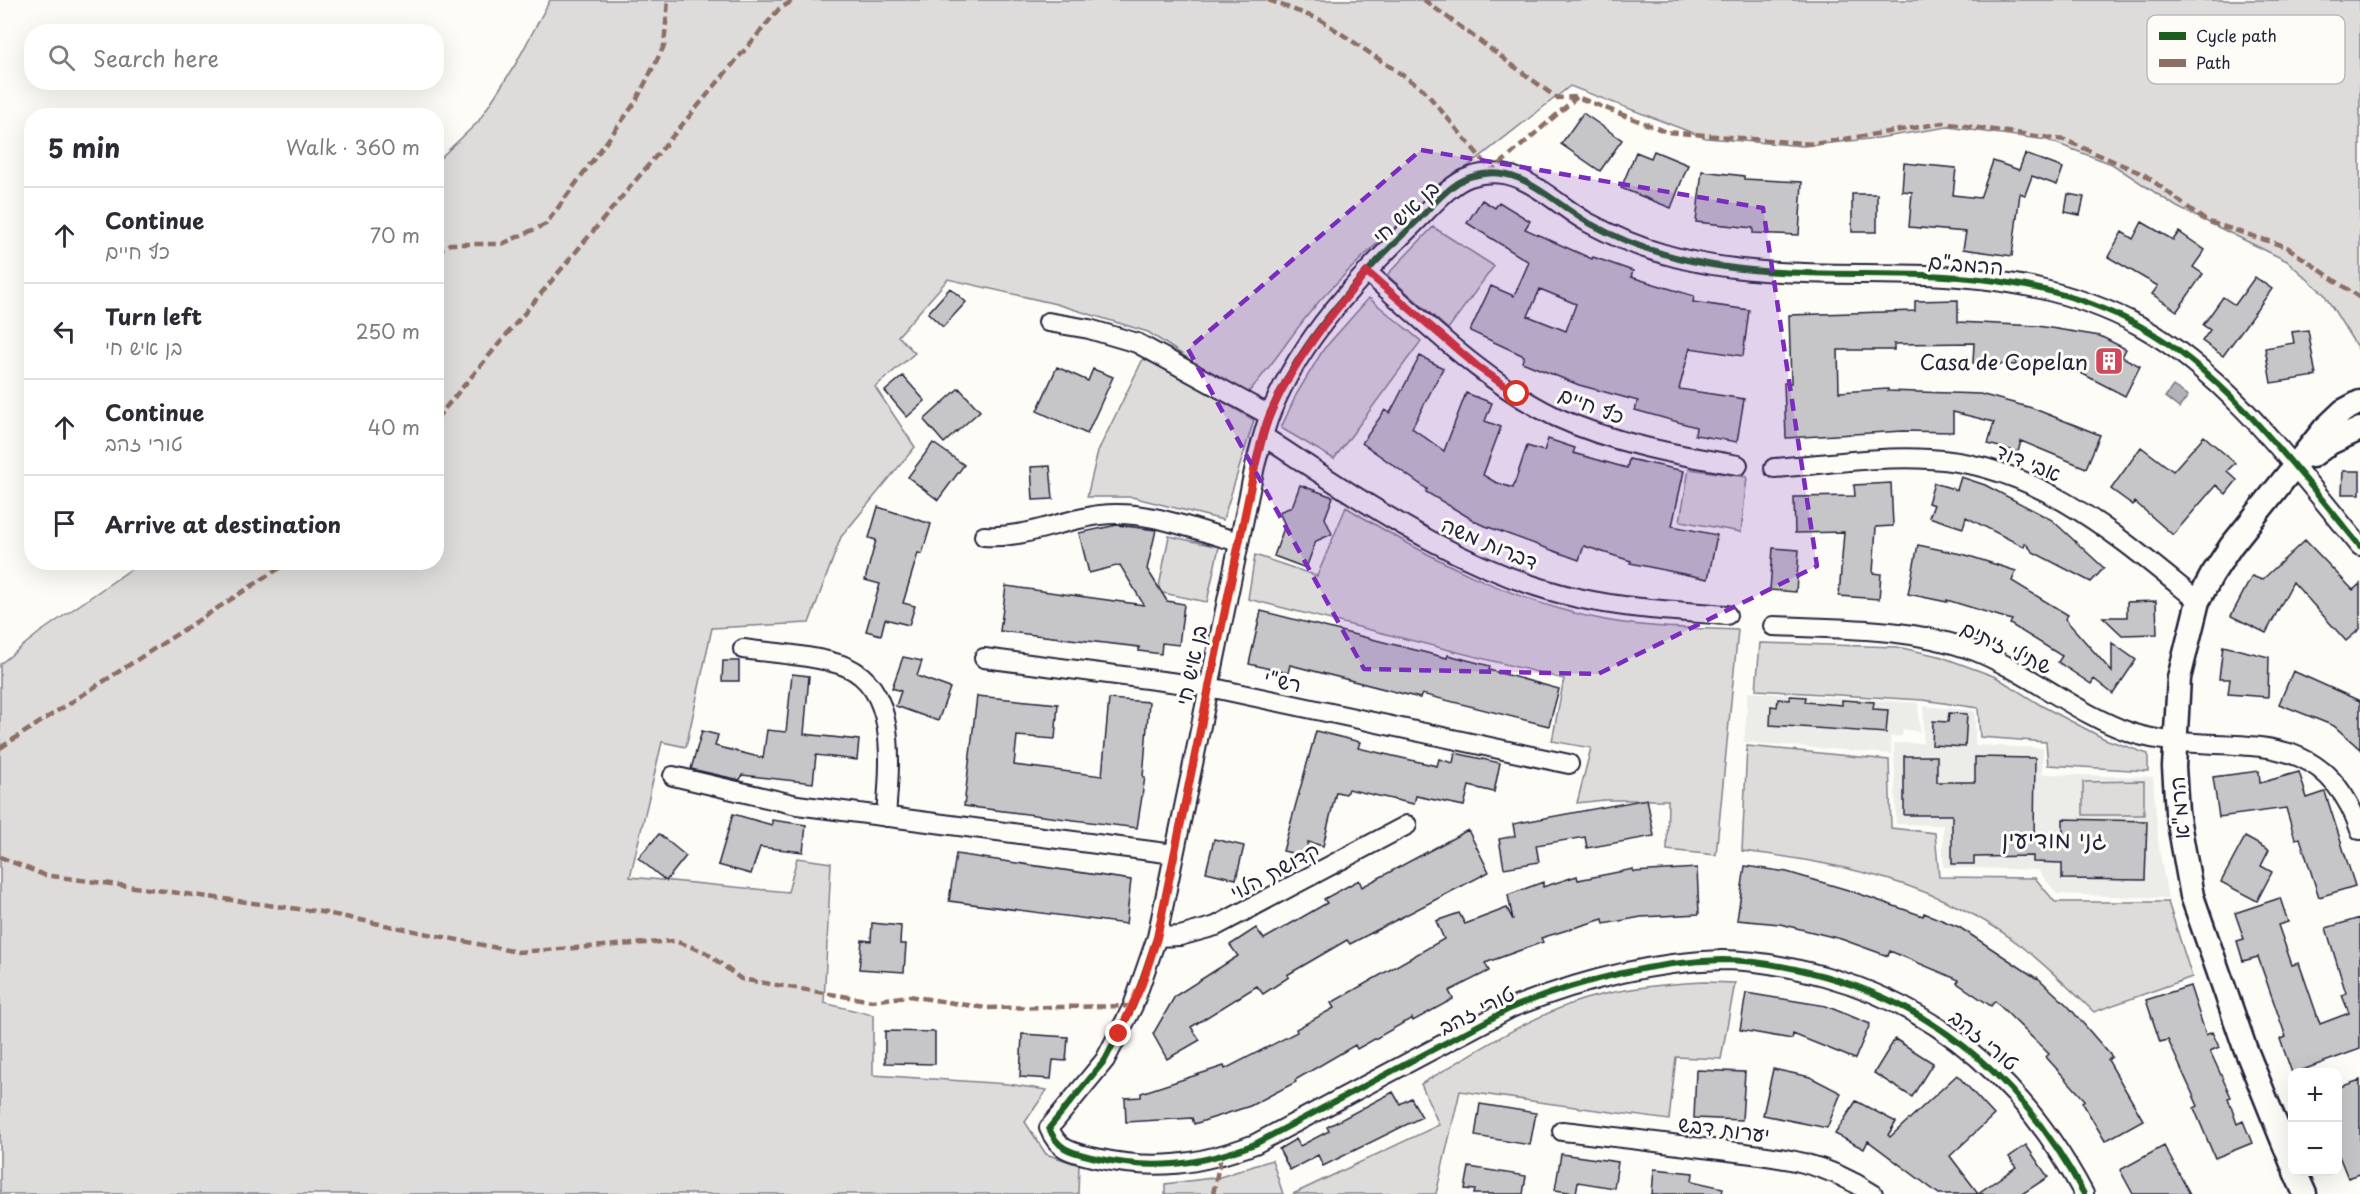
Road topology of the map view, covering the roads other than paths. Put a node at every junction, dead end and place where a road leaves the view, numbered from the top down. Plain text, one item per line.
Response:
1 (1492, 171) joint
2 (1367, 272) junction
3 (1048, 322) dead end
4 (2360, 402) edge
5 (1269, 415) junction
6 (2360, 429) edge
7 (1263, 436) junction
8 (1738, 465) dead end
9 (2296, 467) junction
10 (1774, 468) dead end
11 (984, 536) dead end
12 (1239, 542) junction
13 (2360, 546) edge
14 (2198, 601) junction
15 (1727, 615) dead end
16 (1773, 626) dead end
17 (743, 649) dead end
18 (984, 658) dead end
19 (1209, 687) junction
20 (2176, 741) junction
21 (1569, 764) dead end
22 (674, 776) dead end
23 (886, 817) junction
24 (1407, 825) dead end
25 (2360, 830) edge
26 (1174, 854) junction
27 (1157, 938) junction
28 (1562, 1131) dead end
29 (2288, 1154) edge
30 (2297, 1176) edge
31 (1873, 1194) edge
32 (2084, 1194) edge
33 (2305, 1194) edge

1 - 2 street, בן איש חי
1 - 9 street, הרמב"ם
2 - 5 street, בן איש חי
2 - 8 street, כף חיים
3 - 5 street
4 - 9 street
5 - 7 street, בן איש חי
6 - 9 street
7 - 12 street, בן איש חי
7 - 15 street, דברות משה
9 - 13 street, הרמב"ם
9 - 14 street, הרמ"א
10 - 14 street, אבי דוד
11 - 12 street
12 - 19 street, בן איש חי
14 - 20 street, הרמ"א
16 - 20 street, שתילי זיתים
17 - 23 street
18 - 19 street, רש"י
19 - 21 street, רש"י
19 - 26 street, בן איש חי
20 - 25 street, שתילי זיתים
20 - 29 street, הרמ"א
22 - 23 street
23 - 26 street
24 - 27 street, קדושת הלוי
26 - 27 street, בן איש חי
27 - 32 street, טורי זהב
28 - 31 street, יערות דבש
30 - 33 street

